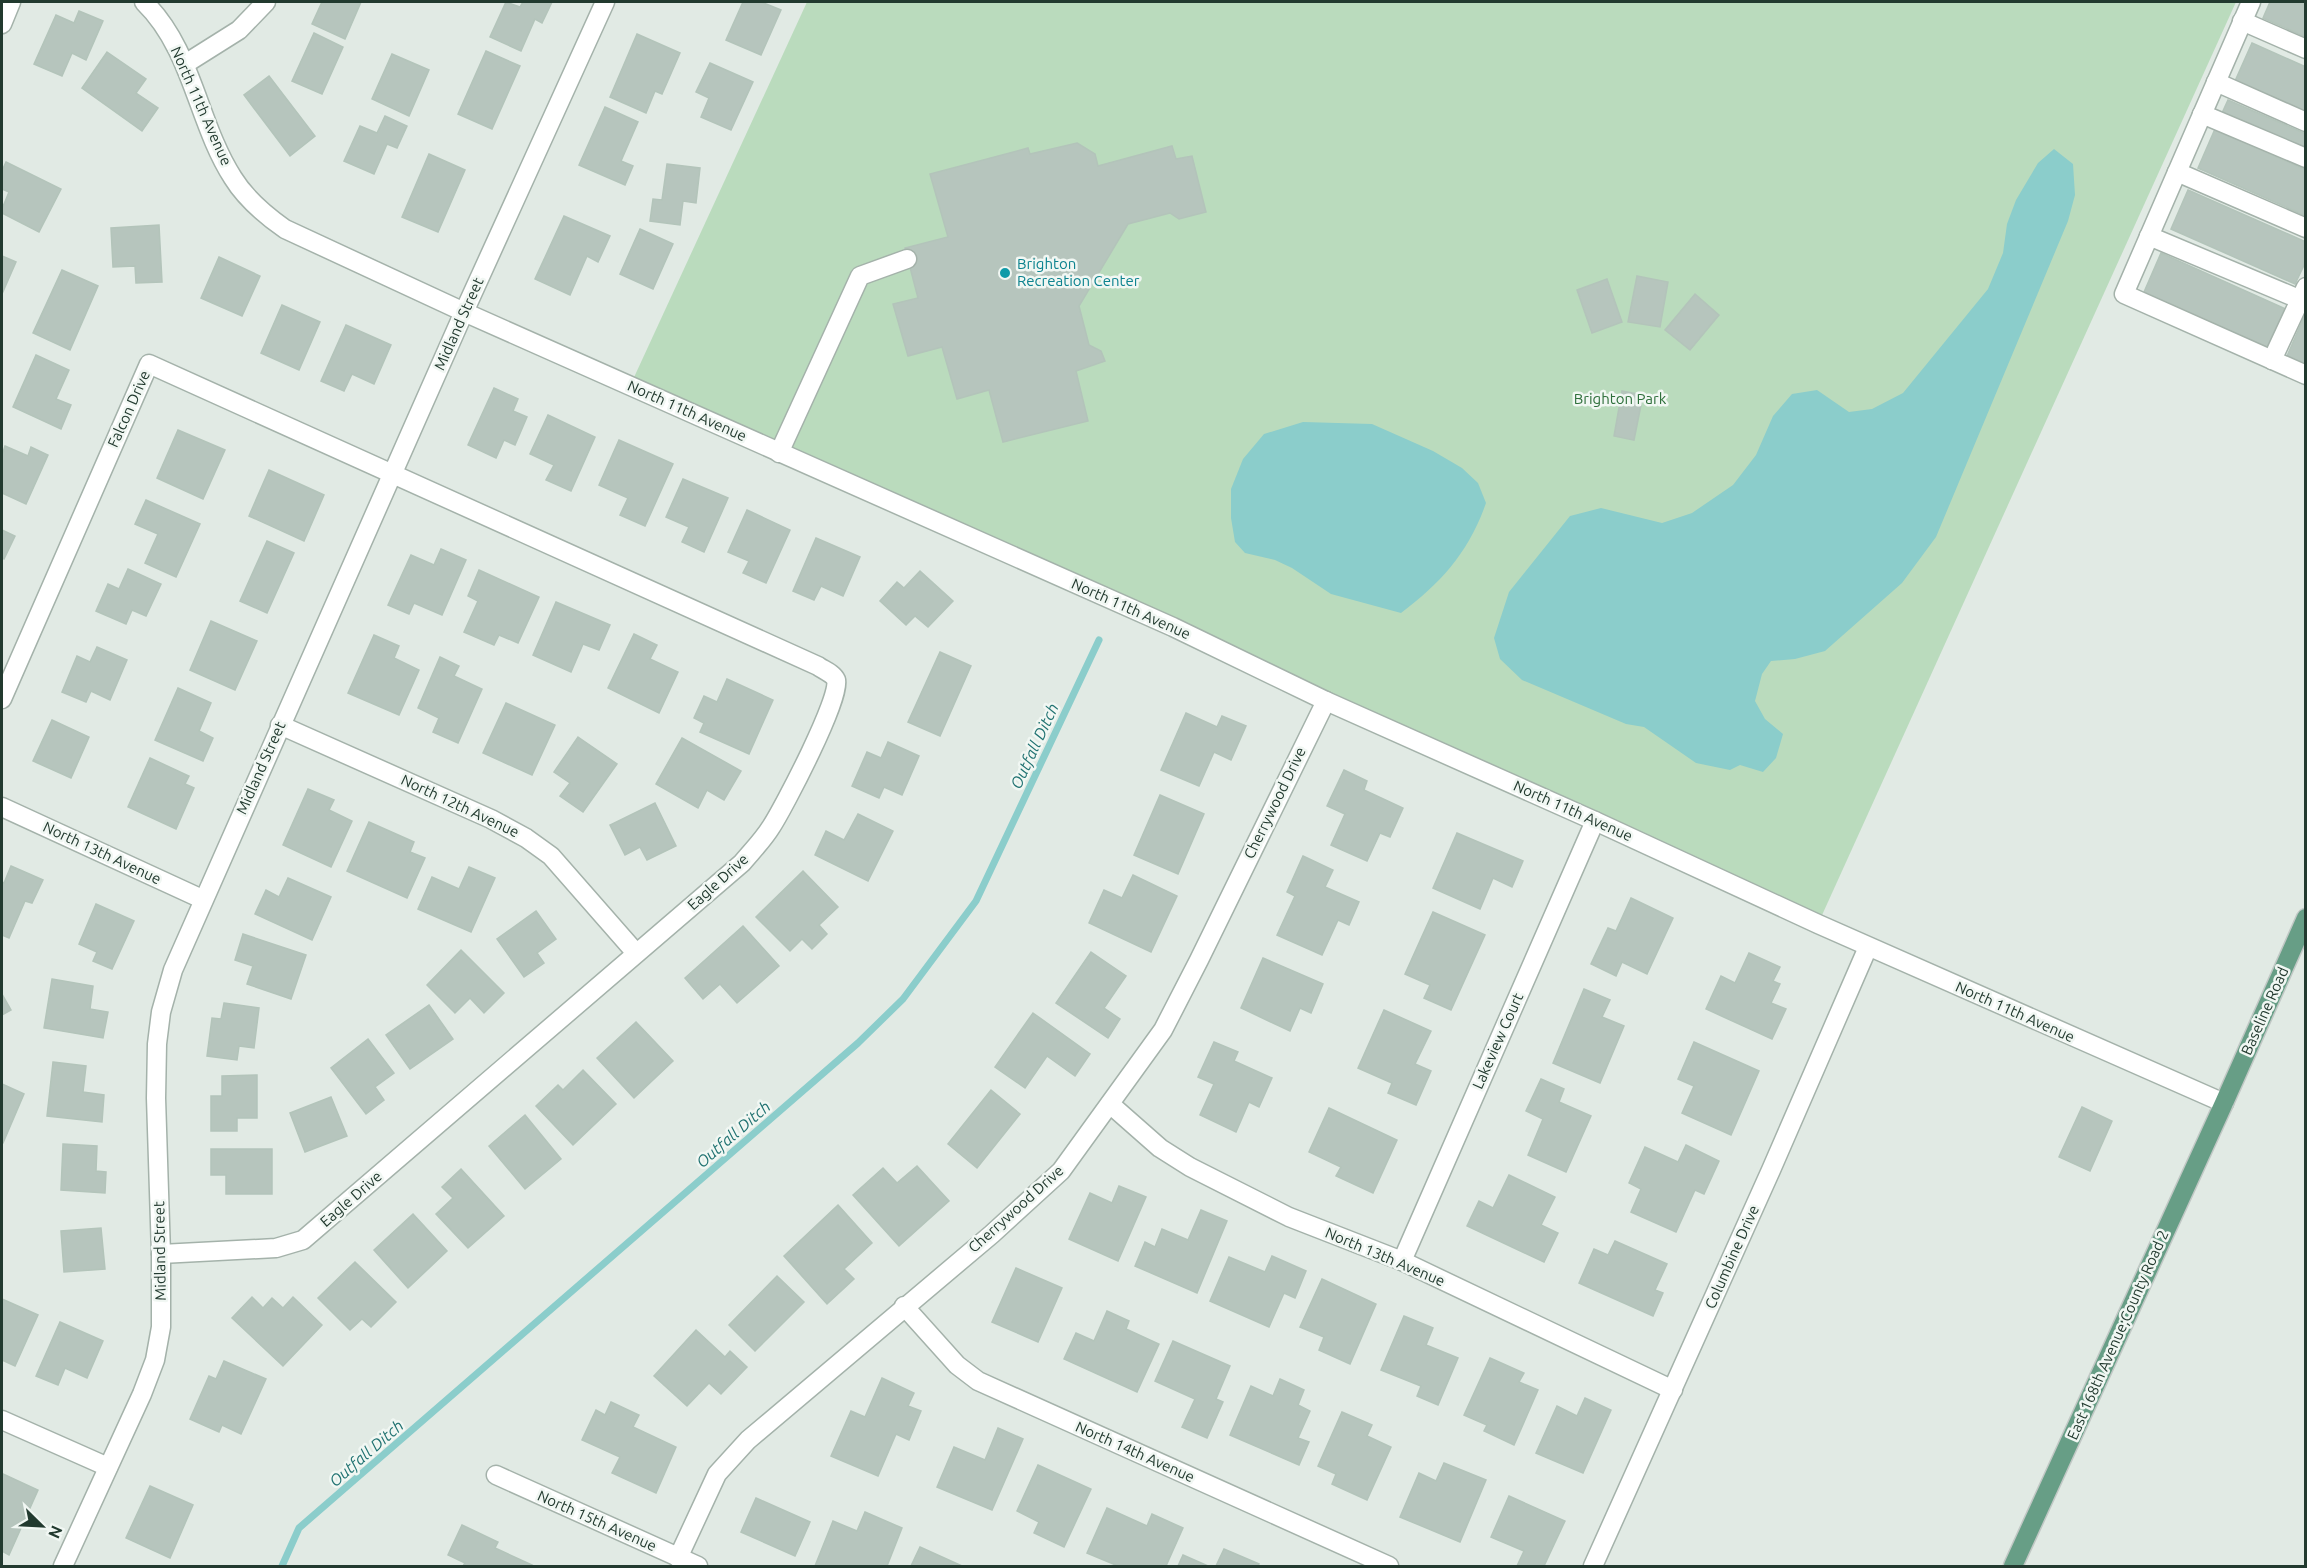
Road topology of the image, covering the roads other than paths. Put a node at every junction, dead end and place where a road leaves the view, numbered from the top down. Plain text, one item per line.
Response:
1 (11, 2) edge
2 (144, 2) edge
3 (266, 2) edge
4 (605, 2) edge
5 (2251, 2) edge
6 (2242, 21) junction
7 (2, 24) edge
8 (2306, 49) edge
9 (185, 64) junction
10 (2216, 82) junction
11 (2202, 114) junction
12 (2306, 122) edge
13 (2306, 158) edge
14 (2177, 172) junction
15 (2306, 228) edge
16 (2149, 236) junction
17 (907, 259) dead end
18 (2304, 296) edge
19 (464, 312) junction
20 (2272, 360) junction
21 (2306, 375) edge
22 (779, 453) junction
23 (393, 474) junction
24 (2, 699) edge
25 (1326, 701) junction
26 (280, 725) junction
27 (2, 807) edge
28 (1595, 821) junction
29 (202, 899) junction
30 (2306, 918) edge
31 (1868, 947) junction
32 (636, 954) junction
33 (2224, 1103) junction
34 (1110, 1104) junction
35 (161, 1254) junction
36 (1402, 1261) junction
37 (904, 1306) junction
38 (1673, 1390) junction
39 (2, 1420) edge
40 (108, 1467) junction
41 (496, 1475) dead end
42 (678, 1558) junction
43 (63, 1566) edge
44 (698, 1566) edge
45 (1389, 1566) edge
46 (1593, 1566) edge
47 (2013, 1566) edge

1 - 7 street
2 - 9 street, North 11th Avenue
3 - 9 street
4 - 19 street, Midland Street
5 - 6 street
6 - 8 street
6 - 10 street
9 - 19 street, North 11th Avenue
10 - 11 street
10 - 12 street
11 - 13 street
11 - 14 street
14 - 15 street
14 - 16 street
16 - 18 street
16 - 20 street
17 - 22 street
18 - 20 street
19 - 22 street, North 11th Avenue
19 - 23 street, Midland Street
20 - 21 street
22 - 25 street, North 11th Avenue
23 - 24 street, Falcon Drive
23 - 26 street, Midland Street
23 - 32 street, Eagle Drive
25 - 28 street, North 11th Avenue
25 - 34 street, Cherrywood Drive
26 - 29 street, Midland Street
26 - 32 street, North 12th Avenue
27 - 29 street, North 13th Avenue
28 - 31 street, North 11th Avenue
28 - 36 street, Lakeview Court
29 - 35 street, Midland Street
30 - 33 main road, Baseline Road
31 - 33 street, North 11th Avenue
31 - 38 street, Columbine Drive
32 - 35 street, Eagle Drive
33 - 47 main road, East 168th Avenue;County Road 2
34 - 36 street, North 13th Avenue
34 - 37 street, Cherrywood Drive
35 - 40 street, Midland Street
36 - 38 street, North 13th Avenue
37 - 42 street, Cherrywood Drive
37 - 45 street, North 14th Avenue
38 - 46 street, Columbine Drive
39 - 40 street
40 - 43 street, Midland Street
41 - 42 street, North 15th Avenue
42 - 44 street, North 15th Avenue

